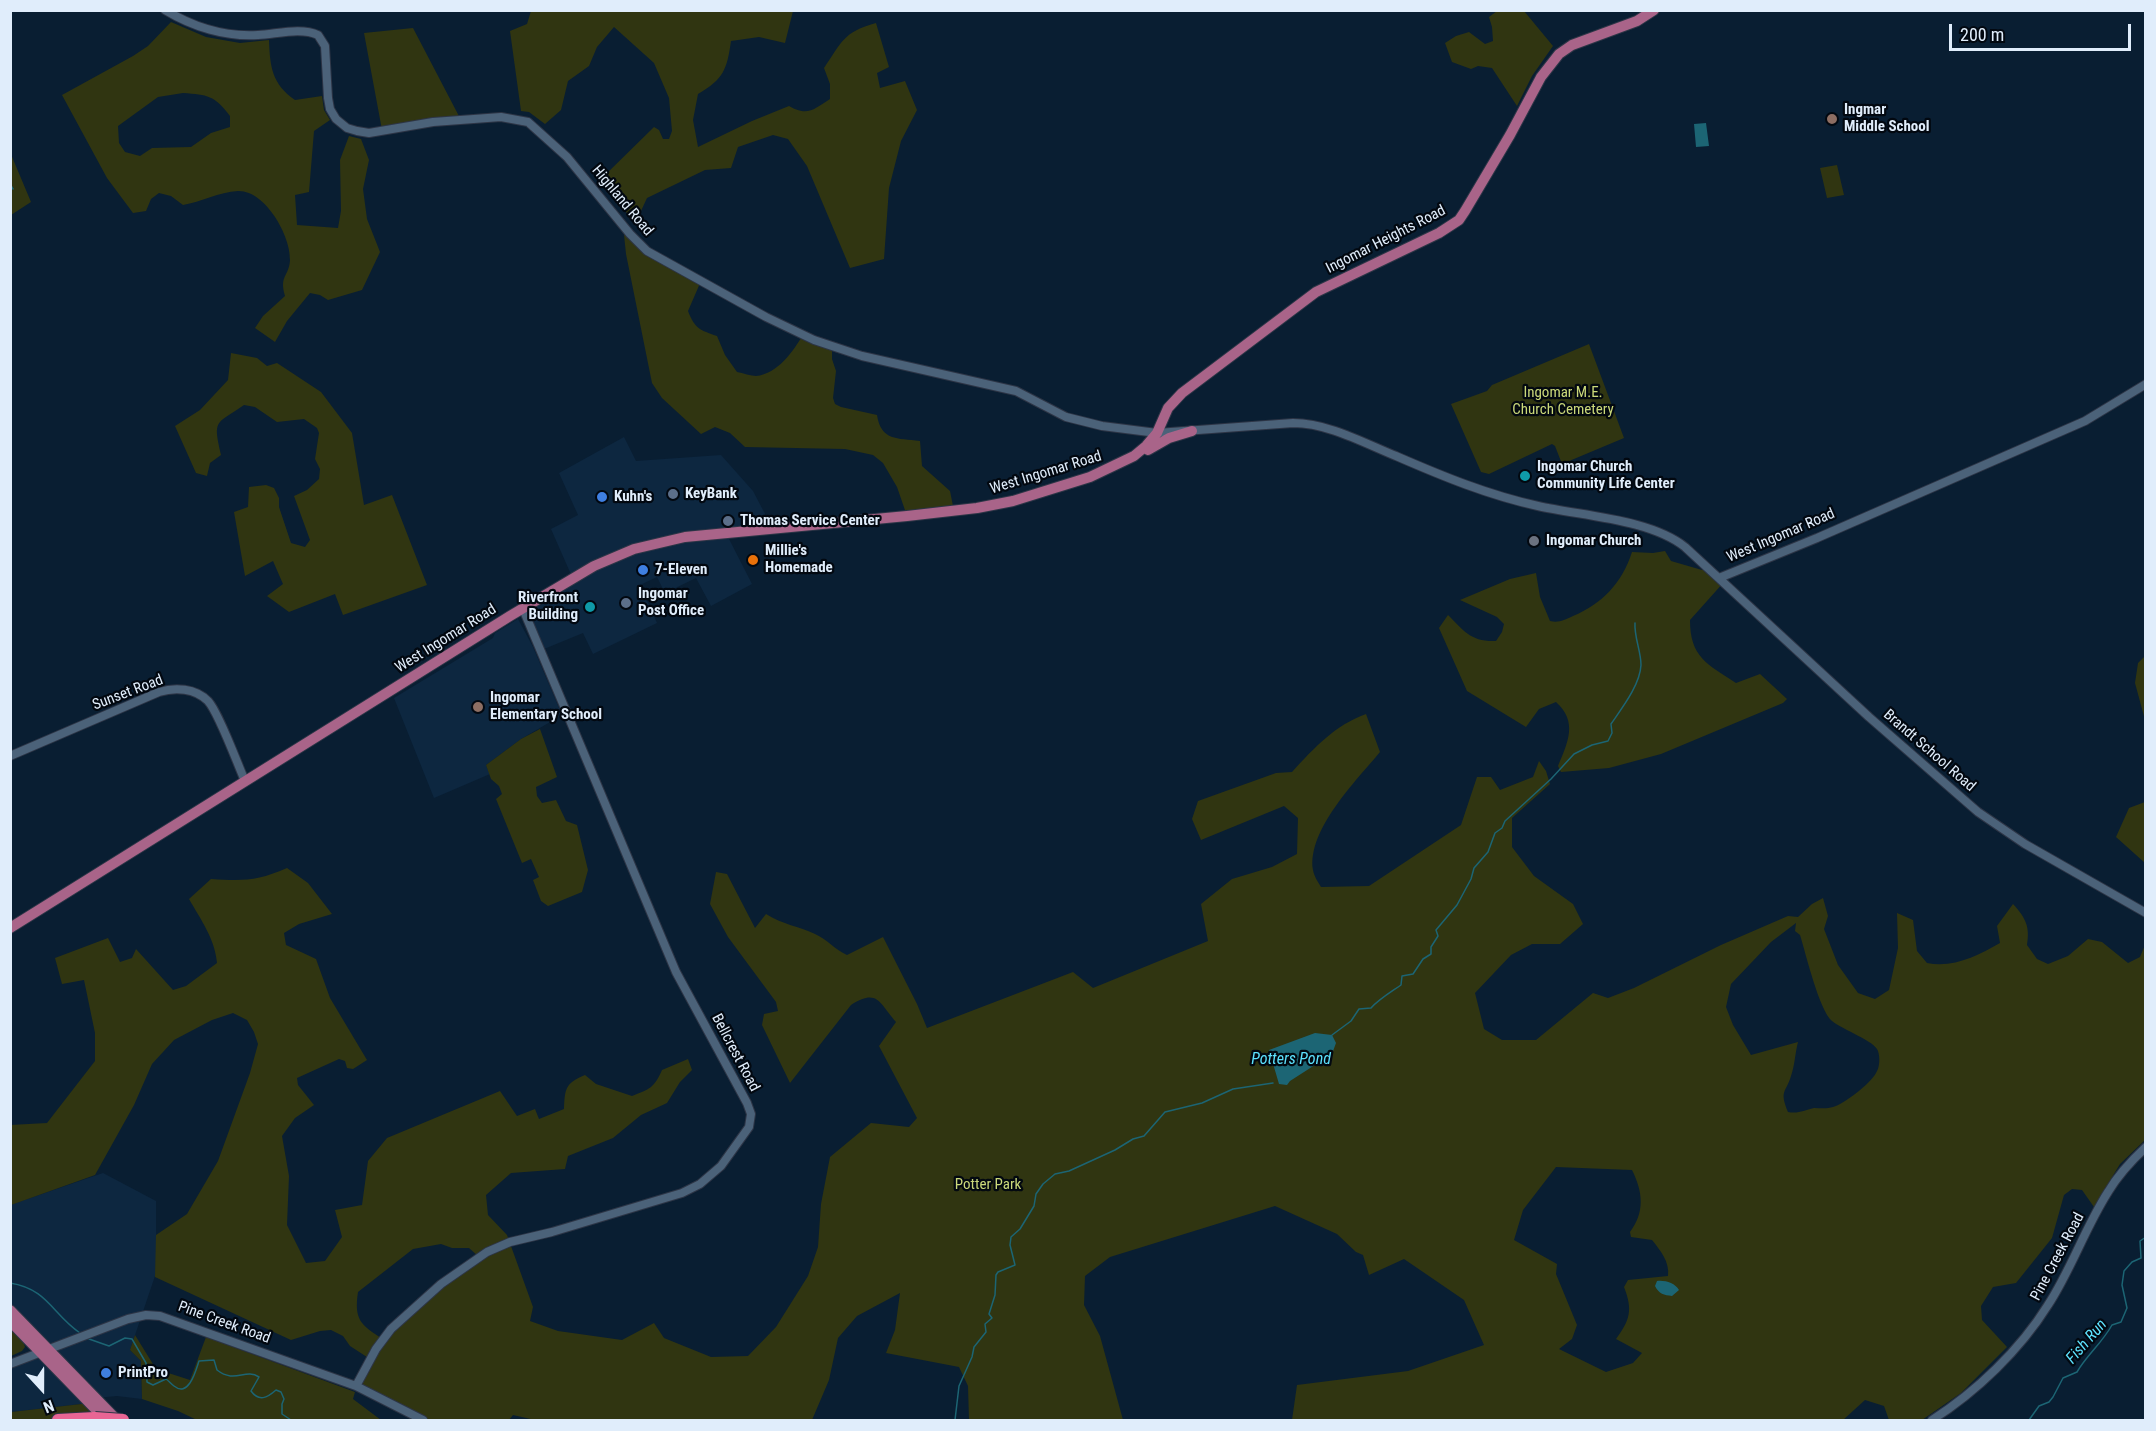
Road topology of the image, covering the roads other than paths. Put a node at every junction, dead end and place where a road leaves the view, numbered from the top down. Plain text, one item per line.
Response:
1 (165, 10) edge
2 (1654, 10) edge
3 (2145, 384) edge
4 (1192, 431) junction
5 (1157, 433) junction
6 (1134, 456) junction
7 (1719, 578) junction
8 (523, 609) junction
9 (10, 756) edge
10 (245, 781) junction
11 (2145, 912) edge
12 (10, 928) edge
13 (2145, 1147) edge
14 (10, 1310) edge
15 (10, 1321) edge
16 (45, 1350) junction
17 (10, 1364) edge
18 (356, 1386) junction
19 (100, 1419) edge
20 (58, 1420) edge
21 (117, 1420) edge
22 (123, 1420) edge
23 (423, 1420) edge
24 (1932, 1420) edge

1 - 5 street, Highland Road
2 - 5 main road, Ingomar Heights Road
3 - 7 street, West Ingomar Road
4 - 5 street, West Ingomar Road
4 - 6 main road
4 - 7 street, West Ingomar Road
5 - 6 main road, West Ingomar Road
6 - 8 main road, West Ingomar Road
7 - 11 street, Brandt School Road
8 - 10 main road, West Ingomar Road
8 - 18 street, Bellcrest Road
9 - 10 street, Sunset Road
10 - 12 main road, West Ingomar Road
13 - 24 street, Pine Creek Road
14 - 16 main road
15 - 16 main road
16 - 17 street, Pine Creek Road
16 - 18 street, Pine Creek Road
16 - 19 main road
16 - 21 main road
18 - 23 street, Pine Creek Road
19 - 20 highway
19 - 22 highway, bridge

